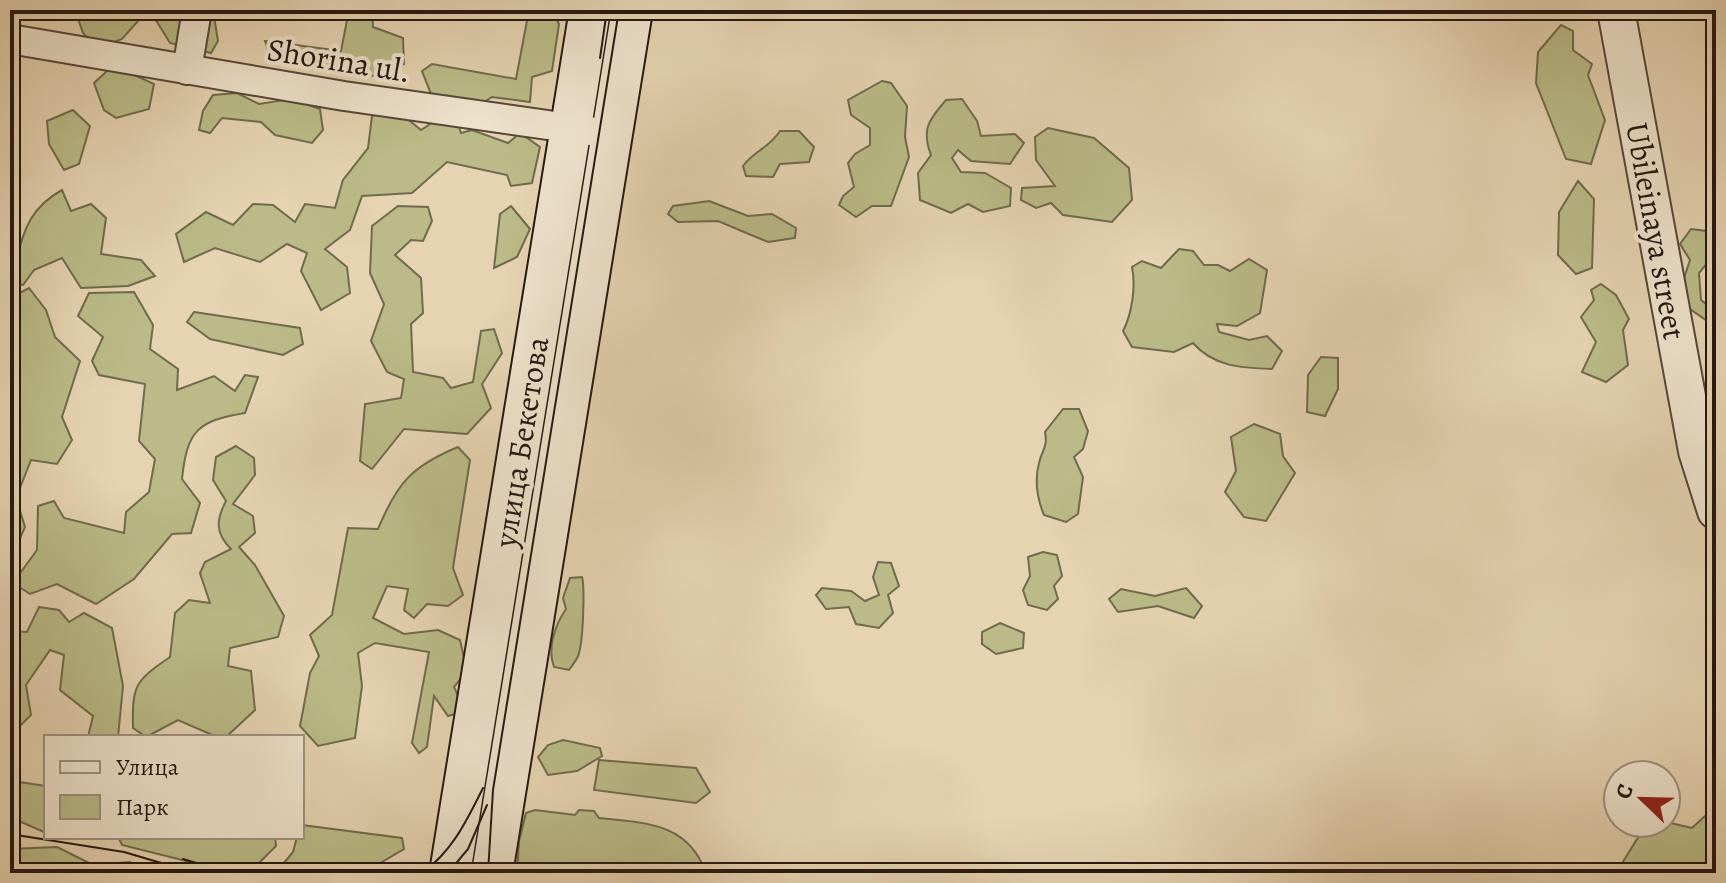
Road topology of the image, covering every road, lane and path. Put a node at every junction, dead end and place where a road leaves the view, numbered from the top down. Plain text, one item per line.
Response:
1 (197, 10) edge
2 (590, 10) edge
3 (632, 10) edge
4 (1616, 10) edge
5 (10, 39) edge
6 (187, 70) junction
7 (571, 128) junction
8 (612, 135) junction
9 (1713, 504) edge
10 (450, 873) edge
11 (492, 873) edge

1 - 6 street
2 - 7 main road, улица Бекетова
3 - 8 main road, улица Бекетова
4 - 9 street, Ubileinaya street
5 - 6 street, Shorina ul.
6 - 7 street, Shorina ul.
7 - 8 street, Shorina ul.
7 - 10 main road, улица Бекетова
8 - 11 main road, улица Бекетова

